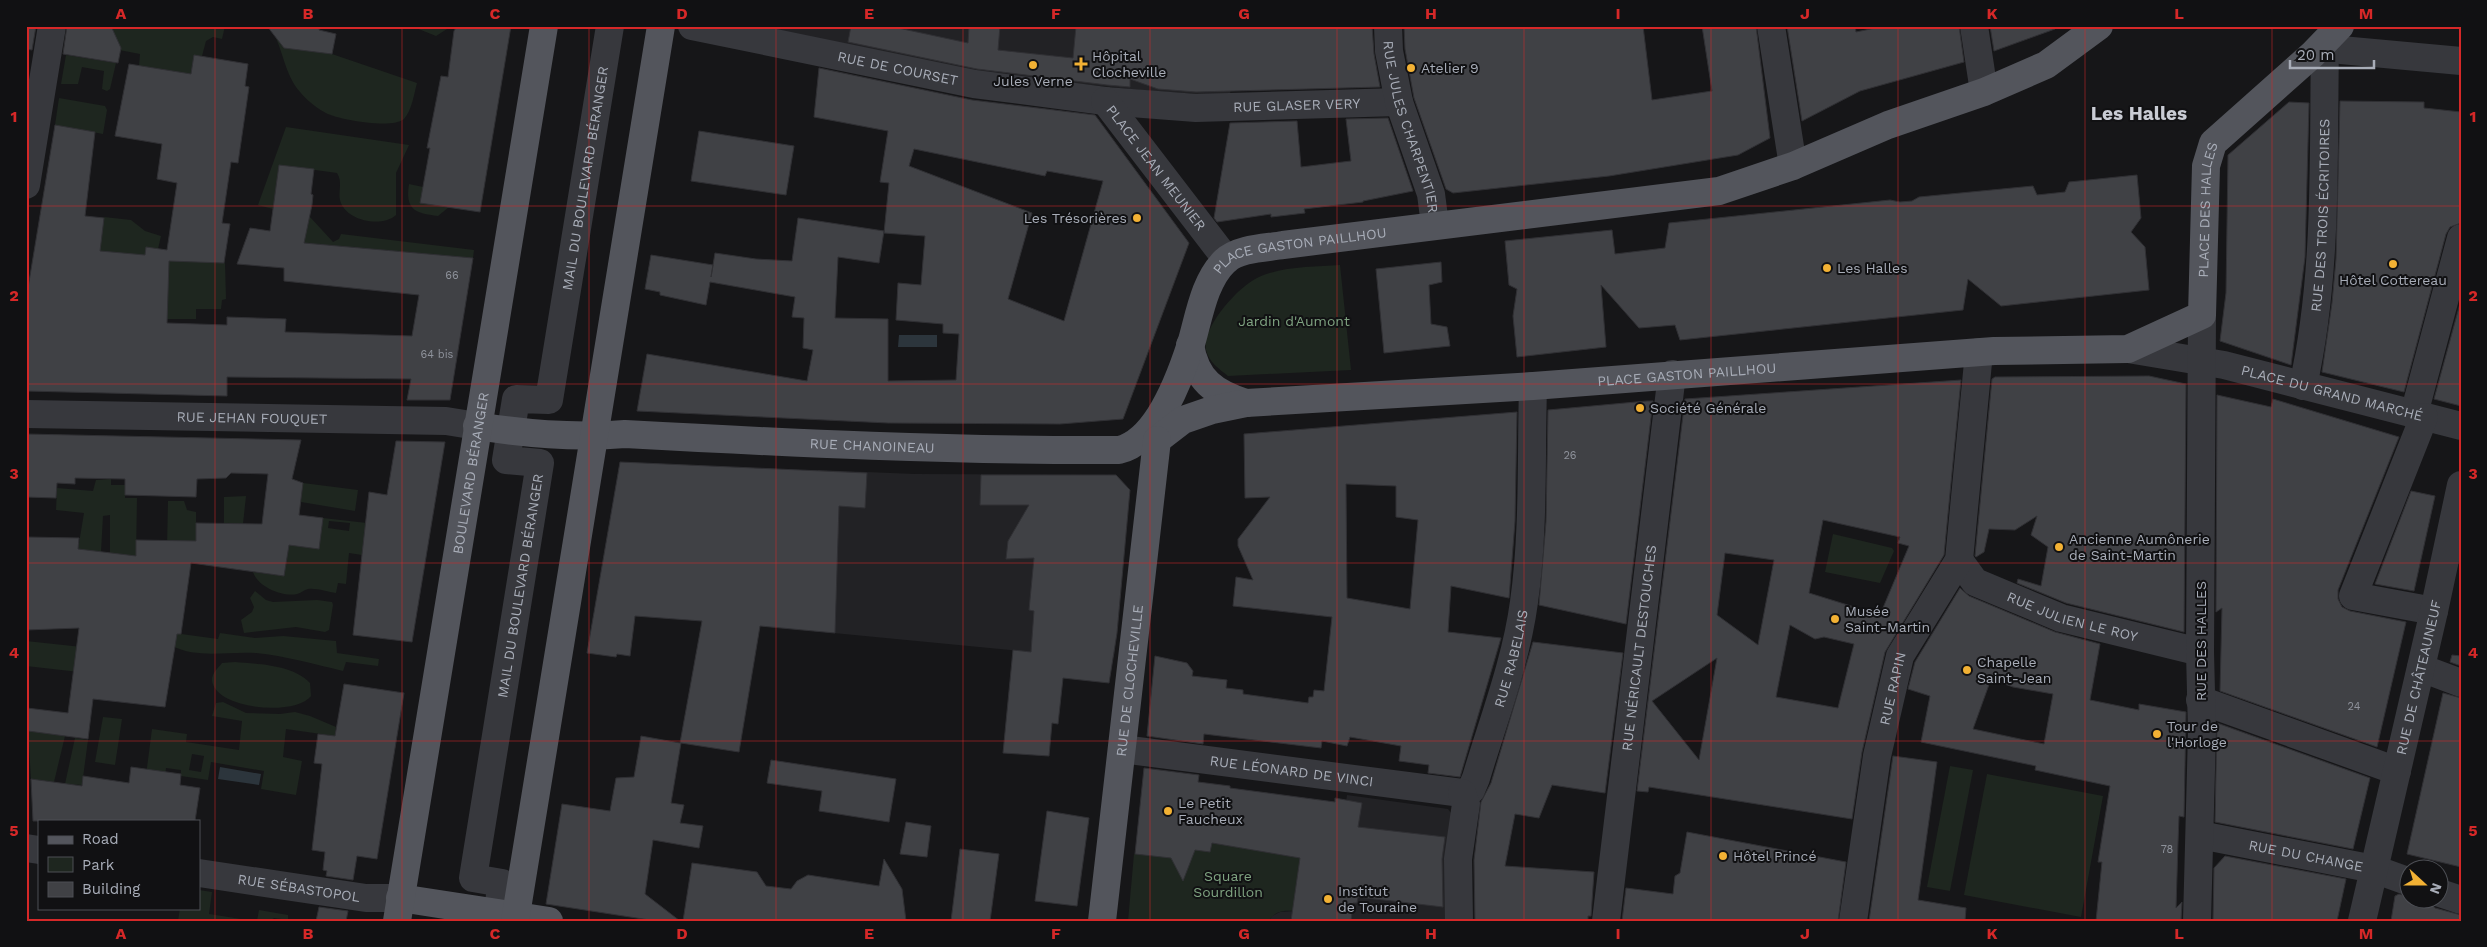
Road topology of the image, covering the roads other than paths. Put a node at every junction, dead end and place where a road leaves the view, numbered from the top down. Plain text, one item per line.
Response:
1 (52, 26) edge
2 (544, 26) edge
3 (610, 26) edge
4 (661, 26) edge
5 (692, 26) edge
6 (1388, 26) edge
7 (1771, 26) edge
8 (1974, 26) edge
9 (2098, 26) edge
10 (2331, 36) edge
11 (2461, 61) edge
12 (1984, 92) junction
13 (1105, 101) junction
14 (1399, 102) junction
15 (1196, 108) joint
16 (1793, 166) junction
17 (26, 185) edge
18 (1435, 225) junction
19 (2461, 238) edge
20 (1226, 260) junction
21 (2202, 315) junction
22 (1190, 345) junction
23 (2128, 349) junction
24 (1979, 352) junction
25 (2203, 361) junction
26 (1672, 374) junction
27 (1533, 386) junction
28 (2303, 386) junction
29 (1246, 402) junction
30 (26, 414) edge
31 (2419, 416) junction
32 (477, 426) junction
33 (2461, 426) edge
34 (510, 432) junction
35 (594, 437) junction
36 (1152, 437) junction
37 (2461, 485) edge
38 (1959, 560) junction
39 (2434, 611) junction
40 (2200, 652) junction
41 (2421, 668) junction
42 (2461, 683) edge
43 (2200, 700) junction
44 (1122, 749) junction
45 (2398, 771) junction
46 (1462, 793) junction
47 (2200, 835) junction
48 (2374, 870) junction
49 (200, 873) edge
50 (2400, 879) edge
51 (398, 909) edge
52 (506, 918) edge
53 (549, 921) edge
54 (1102, 921) edge
55 (1458, 921) edge
56 (1606, 921) edge
57 (1853, 921) edge
58 (2197, 921) edge
59 (2362, 921) edge

1 - 17 street
2 - 32 main road, BOULEVARD BÉRANGER
3 - 34 street, MAIL DU BOULEVARD BÉRANGER
4 - 35 main road
5 - 13 street, RUE DE COURSET
6 - 14 street, RUE JULES CHARPENTIER
7 - 16 street
8 - 12 street
9 - 12 main road
10 - 11 street
10 - 21 main road, PLACE DES HALLES
10 - 28 street, RUE DES TROIS ÉCRITOIRES
12 - 16 main road, PLACE GASTON PAILLHOU
13 - 15 street, PLACE JEAN MEUNIER
13 - 20 street, PLACE JEAN MEUNIER
14 - 15 street, RUE GLASER VERY
14 - 18 street, RUE JULES CHARPENTIER
16 - 18 main road, PLACE GASTON PAILLHOU
18 - 20 main road, PLACE GASTON PAILLHOU
19 - 31 street
20 - 22 main road, PLACE GASTON PAILLHOU
21 - 23 main road, PLACE GASTON PAILLHOU
21 - 25 street, PLACE DES HALLES
22 - 29 main road, PLACE GASTON PAILLHOU
22 - 36 main road, PLACE GASTON PAILLHOU
23 - 24 main road, PLACE GASTON PAILLHOU
23 - 25 street, PLACE GASTON PAILLHOU
24 - 26 main road, PLACE GASTON PAILLHOU
24 - 38 street, RUE RAPIN
25 - 28 street, PLACE DU GRAND MARCHÉ
25 - 40 street, RUE DES HALLES
26 - 27 main road, PLACE GASTON PAILLHOU
26 - 56 street, RUE NÉRICAULT DESTOUCHES
27 - 29 main road, PLACE GASTON PAILLHOU
27 - 46 street, RUE RABELAIS
28 - 31 street, PLACE DU GRAND MARCHÉ
29 - 36 main road, PLACE GASTON PAILLHOU
30 - 32 street, RUE JEHAN FOUQUET
31 - 33 street, PLACE DU GRAND MARCHÉ
31 - 39 street
32 - 34 main road, RUE CHANOINEAU
32 - 51 main road, BOULEVARD BÉRANGER
34 - 35 main road, RUE CHANOINEAU
34 - 52 street, MAIL DU BOULEVARD BÉRANGER
35 - 36 main road, RUE CHANOINEAU
35 - 52 main road
36 - 44 main road, RUE DE CLOCHEVILLE
37 - 39 street, RUE DE CHÂTEAUNEUF
38 - 40 street, RUE JULIEN LE ROY
38 - 57 street, RUE RAPIN
39 - 41 street, RUE DE CHÂTEAUNEUF
40 - 43 street, RUE DES HALLES
41 - 42 street
41 - 45 street, RUE DE CHÂTEAUNEUF
43 - 45 street
43 - 47 street, RUE DES HALLES
44 - 46 street, RUE LÉONARD DE VINCI
44 - 54 main road, RUE DE CLOCHEVILLE
45 - 48 street, RUE DE CHÂTEAUNEUF
46 - 55 street
47 - 48 street, RUE DU CHANGE
47 - 58 street, RUE DES HALLES
48 - 50 street, RUE DU CHANGE
48 - 59 street, RUE DE CHÂTEAUNEUF
49 - 51 street, RUE SÉBASTOPOL
51 - 52 main road
52 - 53 main road

